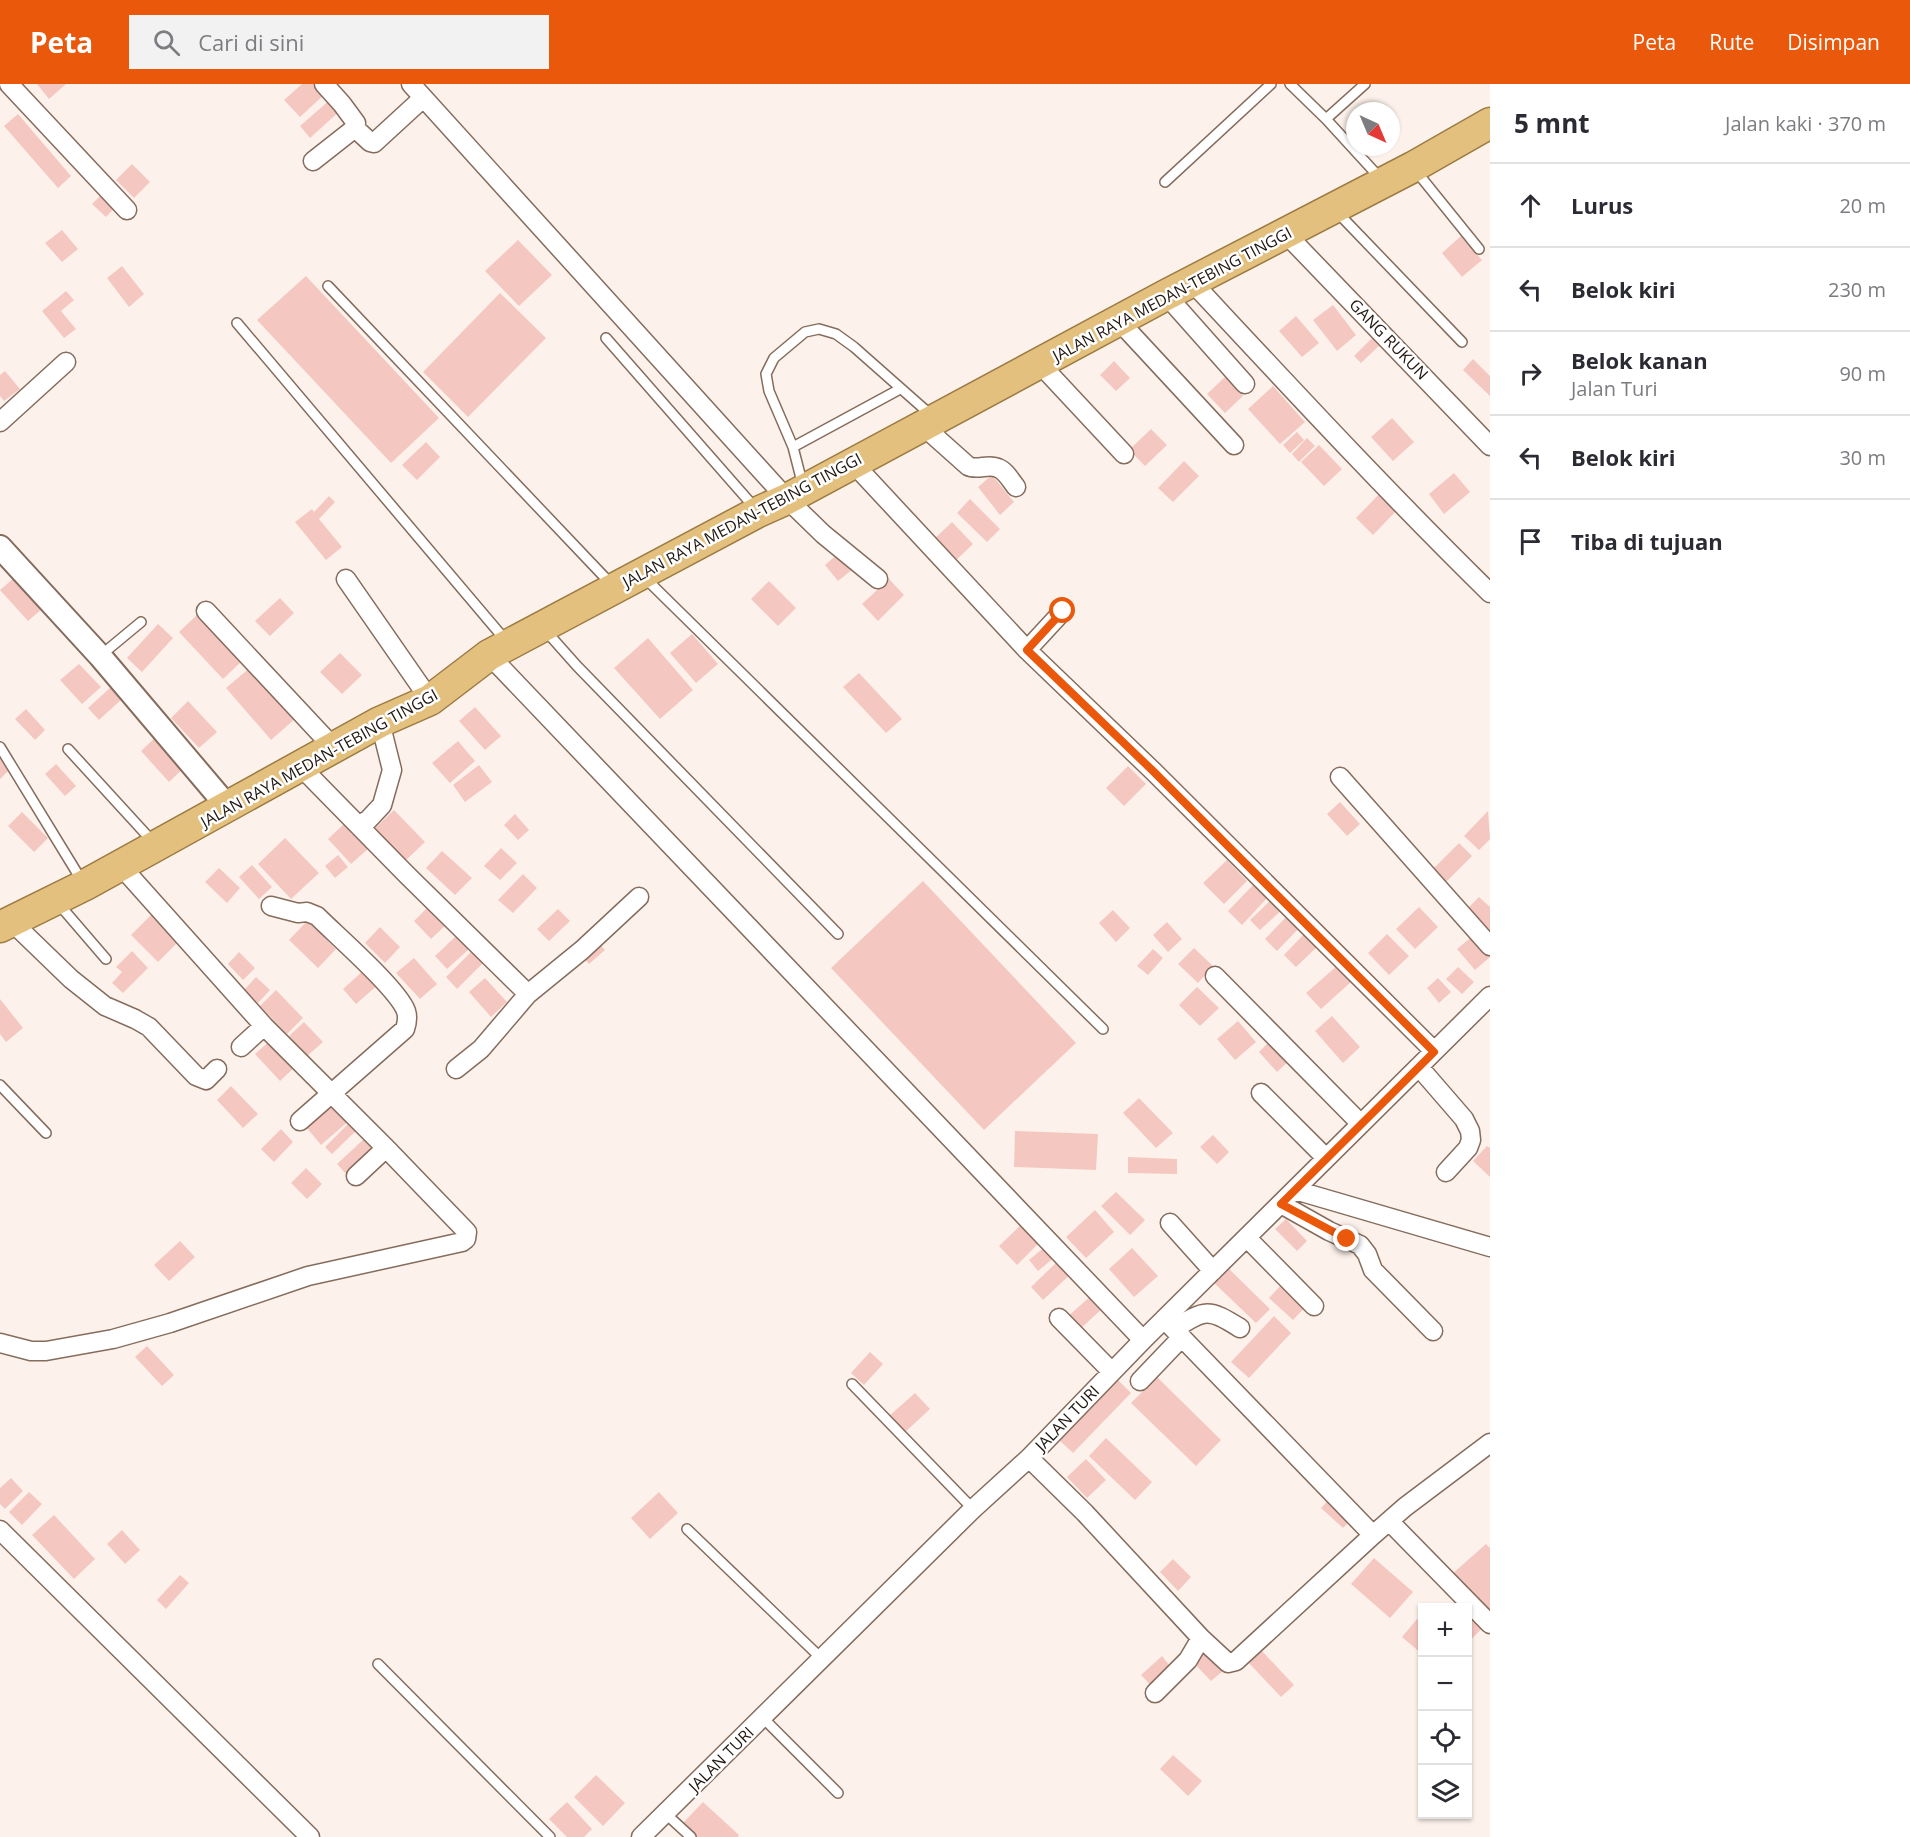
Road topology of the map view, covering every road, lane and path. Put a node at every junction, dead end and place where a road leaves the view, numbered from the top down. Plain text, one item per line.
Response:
1 (9, 84) edge
2 (324, 84) edge
3 (1271, 84) edge
4 (1290, 84) edge
5 (1365, 84) edge
6 (417, 91) edge
7 (1326, 118) junction
8 (1490, 123) edge
9 (355, 128) junction
10 (313, 161) dead end
11 (1413, 167) junction
12 (1165, 182) dead end
13 (1383, 182) junction
14 (1334, 208) junction
15 (127, 210) dead end
16 (1286, 234) junction
17 (1479, 249) dead end
18 (328, 286) dead end
19 (1179, 288) junction
20 (1119, 321) junction
21 (237, 323) dead end
22 (606, 338) dead end
23 (1462, 342) dead end
24 (66, 362) dead end
25 (1040, 364) junction
26 (1245, 384) dead end
27 (900, 389) junction
28 (0, 422) edge
29 (928, 422) junction
30 (1234, 446) dead end
31 (1490, 446) edge
32 (793, 447) junction
33 (1124, 454) dead end
34 (852, 462) junction
35 (1016, 487) dead end
36 (795, 494) junction
37 (758, 512) junction
38 (0, 547) edge
39 (641, 574) junction
40 (346, 579) dead end
41 (878, 579) dead end
42 (614, 587) junction
43 (1490, 592) edge
44 (206, 611) dead end
45 (1063, 611) dead end
46 (141, 622) dead end
47 (541, 626) junction
48 (499, 649) junction
49 (1027, 650) junction
50 (100, 656) junction
51 (430, 700) junction
52 (380, 722) junction
53 (0, 747) edge
54 (333, 747) junction
55 (68, 749) dead end
56 (300, 766) junction
57 (1340, 777) dead end
58 (228, 807) junction
59 (358, 825) junction
60 (156, 845) junction
61 (120, 865) junction
62 (85, 885) junction
63 (639, 897) dead end
64 (56, 900) junction
65 (271, 906) dead end
66 (5, 924) edge
67 (838, 934) dead end
68 (1490, 946) edge
69 (106, 959) dead end
70 (1215, 976) dead end
71 (528, 994) junction
72 (1490, 996) edge
73 (264, 1026) junction
74 (1103, 1029) dead end
75 (241, 1047) dead end
76 (1434, 1052) junction
77 (1419, 1067) junction
78 (217, 1069) dead end
79 (456, 1069) dead end
80 (0, 1085) edge
81 (1261, 1093) dead end
82 (330, 1094) junction
83 (300, 1121) dead end
84 (1361, 1124) junction
85 (46, 1133) dead end
86 (386, 1148) junction
87 (1326, 1158) junction
88 (1446, 1172) dead end
89 (356, 1176) dead end
90 (1295, 1190) junction
91 (1281, 1204) junction
92 (1170, 1224) dead end
93 (1247, 1238) junction
94 (1490, 1247) edge
95 (1213, 1271) junction
96 (1314, 1306) dead end
97 (1059, 1318) dead end
98 (1174, 1328) junction
99 (1240, 1328) dead end
100 (1433, 1331) dead end
101 (1143, 1340) junction
102 (0, 1343) edge
103 (1112, 1372) junction
104 (1140, 1381) dead end
105 (852, 1384) dead end
106 (1490, 1443) edge
107 (1029, 1458) junction
108 (973, 1509) junction
109 (1389, 1521) junction
110 (687, 1529) dead end
111 (0, 1530) edge
112 (1373, 1535) junction
113 (1490, 1624) edge
114 (1201, 1638) junction
115 (822, 1659) junction
116 (378, 1664) dead end
117 (1155, 1693) dead end
118 (763, 1718) junction
119 (838, 1793) dead end
120 (666, 1814) junction
121 (310, 1837) edge
122 (550, 1837) edge
123 (641, 1837) edge
124 (691, 1837) edge

1 - 15 street
2 - 9 street
3 - 12 lane
4 - 7 lane
5 - 7 lane
6 - 9 street
6 - 36 street
7 - 13 lane
8 - 11 highway, JALAN RAYA MEDAN-TEBING TINGGI
9 - 10 street
11 - 13 highway, JALAN RAYA MEDAN-TEBING TINGGI
11 - 17 lane
13 - 14 highway, JALAN RAYA MEDAN-TEBING TINGGI
14 - 16 highway, JALAN RAYA MEDAN-TEBING TINGGI
14 - 23 lane
16 - 19 highway, JALAN RAYA MEDAN-TEBING TINGGI
16 - 31 street, GANG RUKUN
18 - 42 lane
19 - 20 highway, JALAN RAYA MEDAN-TEBING TINGGI
19 - 26 street
19 - 43 street
20 - 25 highway, JALAN RAYA MEDAN-TEBING TINGGI
20 - 30 street
21 - 48 lane
22 - 37 lane
24 - 28 street
25 - 29 highway, JALAN RAYA MEDAN-TEBING TINGGI
25 - 33 street
27 - 29 lane
27 - 32 lane
27 - 32 lane
29 - 34 highway, JALAN RAYA MEDAN-TEBING TINGGI
29 - 35 street
32 - 36 lane
34 - 36 highway, JALAN RAYA MEDAN-TEBING TINGGI
34 - 49 street
36 - 37 highway, JALAN RAYA MEDAN-TEBING TINGGI
36 - 41 street
37 - 39 highway, JALAN RAYA MEDAN-TEBING TINGGI
38 - 50 street
39 - 42 highway, JALAN RAYA MEDAN-TEBING TINGGI
39 - 74 lane
40 - 51 street
42 - 47 highway, JALAN RAYA MEDAN-TEBING TINGGI
44 - 54 street
45 - 49 street
46 - 50 lane
47 - 48 highway, JALAN RAYA MEDAN-TEBING TINGGI
47 - 67 lane
48 - 51 highway, JALAN RAYA MEDAN-TEBING TINGGI
48 - 101 street
49 - 76 street
50 - 58 street
51 - 52 highway, JALAN RAYA MEDAN-TEBING TINGGI
52 - 54 highway, JALAN RAYA MEDAN-TEBING TINGGI
52 - 59 street
53 - 62 lane
54 - 56 highway, JALAN RAYA MEDAN-TEBING TINGGI
55 - 60 lane
56 - 58 highway, JALAN RAYA MEDAN-TEBING TINGGI
56 - 59 street
57 - 68 street
58 - 60 highway, JALAN RAYA MEDAN-TEBING TINGGI
59 - 71 street
60 - 61 highway, JALAN RAYA MEDAN-TEBING TINGGI
61 - 62 highway, JALAN RAYA MEDAN-TEBING TINGGI
61 - 73 street
62 - 64 highway, JALAN RAYA MEDAN-TEBING TINGGI
63 - 71 street
64 - 66 highway, JALAN RAYA MEDAN-TEBING TINGGI
64 - 69 lane
65 - 82 street
66 - 78 street
70 - 84 street
71 - 79 street
72 - 76 street, JALAN TURI
73 - 75 street
73 - 82 street
76 - 77 street, JALAN TURI
77 - 84 street, JALAN TURI
77 - 88 street
80 - 85 lane
81 - 87 street
82 - 83 street
82 - 86 street
84 - 87 street, JALAN TURI
86 - 89 street
86 - 102 street
87 - 90 street, JALAN TURI
90 - 91 street, JALAN TURI
90 - 94 street
91 - 93 street, JALAN TURI
91 - 100 street
92 - 95 street
93 - 95 street, JALAN TURI
93 - 96 street
95 - 98 street, JALAN TURI
97 - 103 street
98 - 99 street
98 - 101 street, JALAN TURI
98 - 104 street
98 - 112 street
101 - 103 street, JALAN TURI
103 - 107 street, JALAN TURI
105 - 108 lane
106 - 109 street
107 - 108 street, JALAN TURI
107 - 114 street
108 - 115 street, JALAN TURI
109 - 112 street
109 - 113 street
110 - 115 lane
111 - 121 street
112 - 114 street
114 - 117 street
115 - 118 street, JALAN TURI
116 - 122 lane
118 - 119 lane
118 - 120 street, JALAN TURI
120 - 123 street, JALAN TURI
120 - 124 lane

